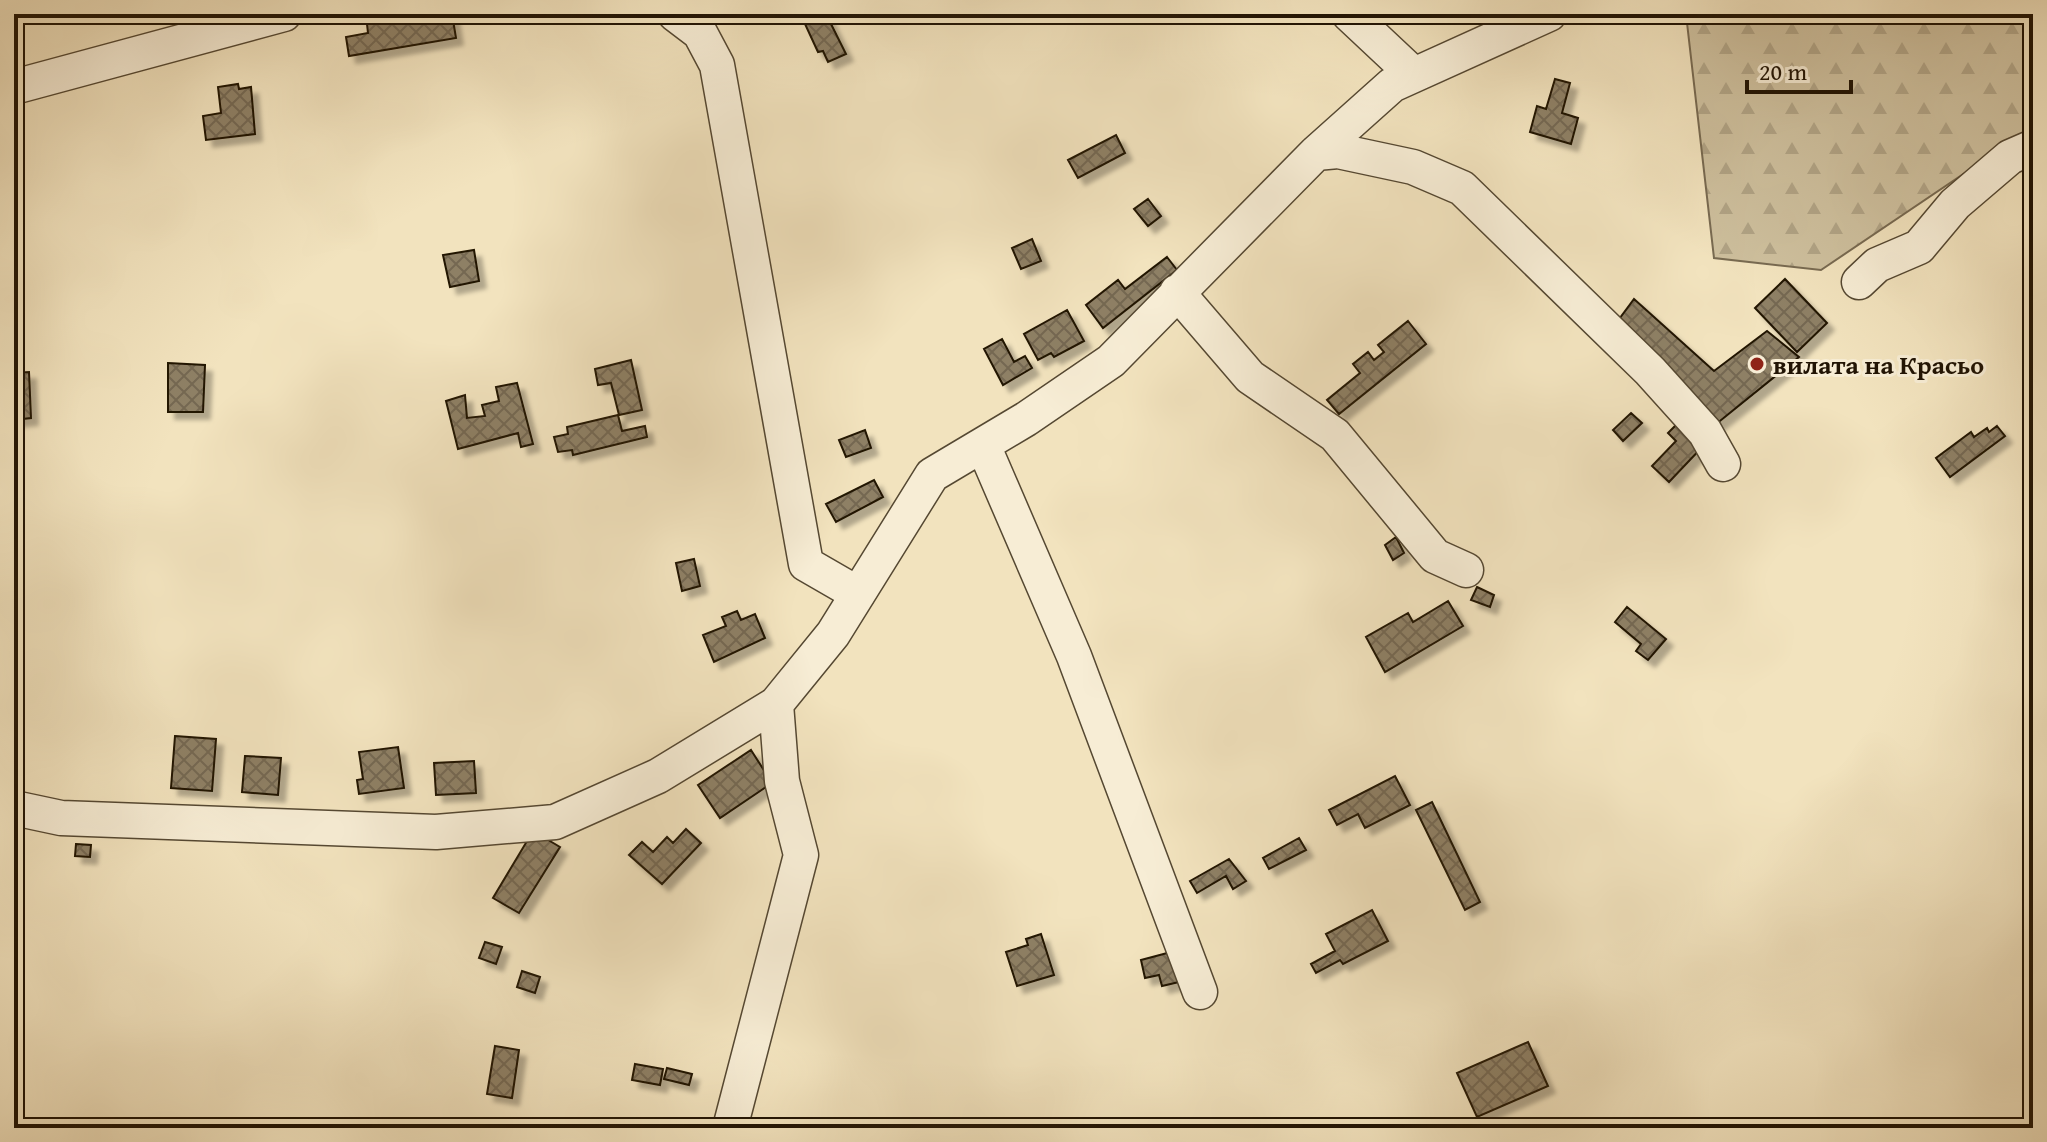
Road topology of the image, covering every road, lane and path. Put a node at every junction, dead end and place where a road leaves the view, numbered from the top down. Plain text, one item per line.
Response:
1 (284, 14) edge
2 (675, 14) edge
3 (1349, 14) edge
4 (1549, 14) edge
5 (1414, 75) junction
6 (14, 87) edge
7 (2033, 147) edge
8 (1316, 153) junction
9 (1859, 282) dead end
10 (1177, 292) junction
11 (983, 445) junction
12 (1723, 464) dead end
13 (1466, 570) dead end
14 (858, 594) junction
15 (776, 704) junction
16 (14, 808) edge
17 (1200, 992) dead end
18 (730, 1128) edge

1 - 6 street
2 - 14 street
3 - 5 street
4 - 5 street
5 - 8 street
7 - 9 street
8 - 10 street
8 - 12 street
10 - 11 street
10 - 13 street
11 - 14 street
11 - 17 street
14 - 15 street
15 - 16 street
15 - 18 street

